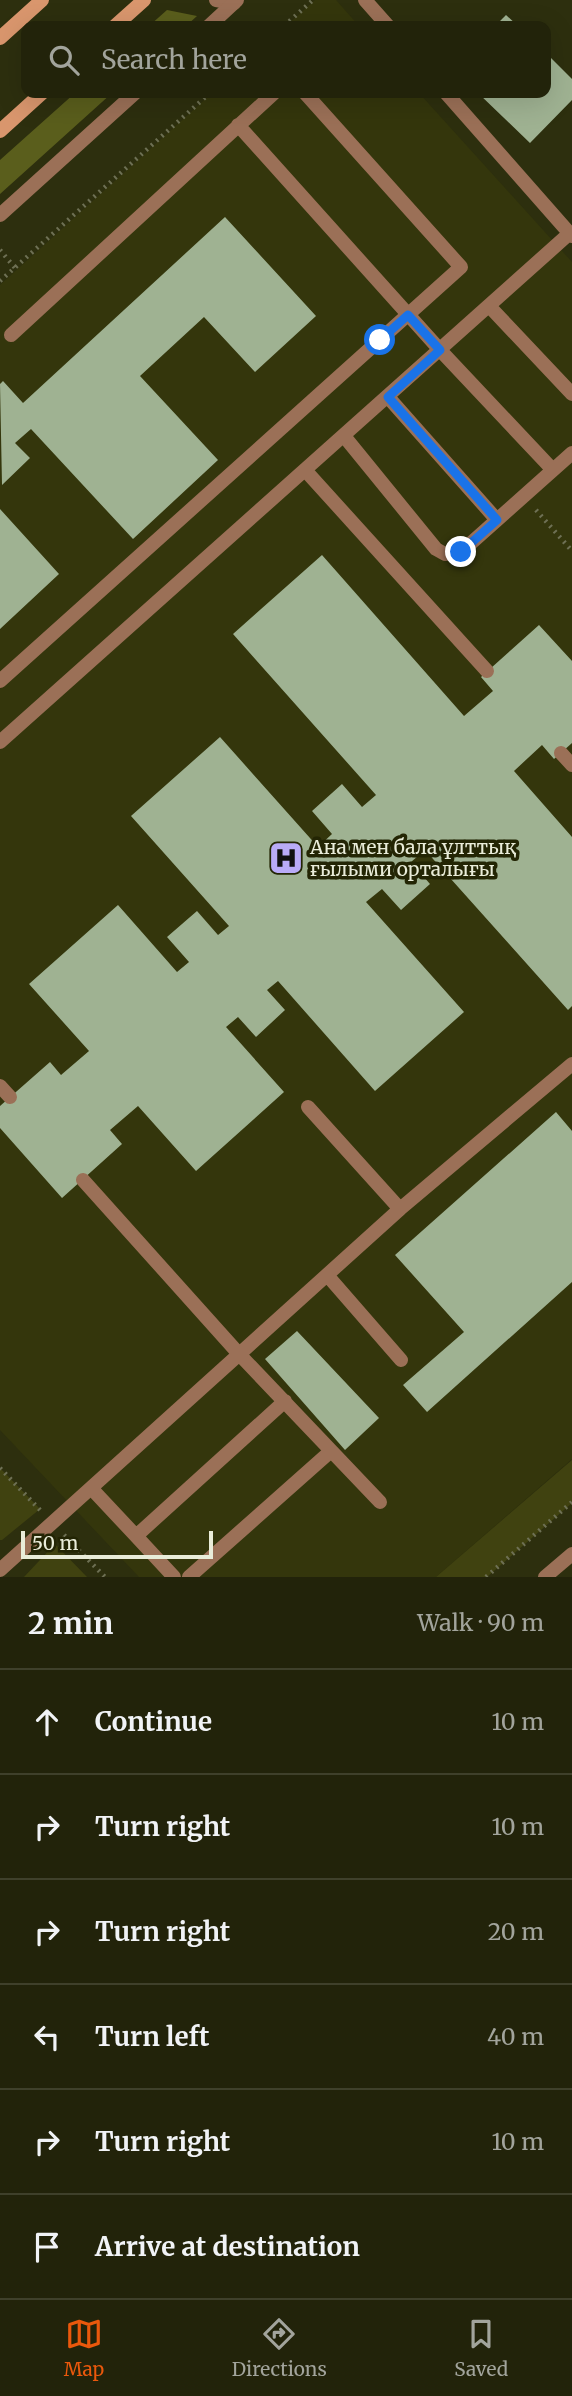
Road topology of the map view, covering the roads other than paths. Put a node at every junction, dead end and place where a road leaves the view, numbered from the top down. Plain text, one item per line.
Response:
1 (41, 0) edge
2 (144, 0) edge
3 (216, 0) edge
4 (365, 0) edge
5 (236, 1) edge
6 (121, 21) edge
7 (214, 21) edge
8 (384, 21) edge
9 (0, 38) edge
10 (36, 98) edge
11 (129, 98) edge
12 (268, 98) edge
13 (309, 98) edge
14 (450, 98) edge
15 (3, 125) edge
16 (237, 125) junction
17 (0, 215) edge
18 (571, 234) edge
19 (489, 306) junction
20 (408, 315) junction
21 (11, 335) dead end
22 (440, 350) junction
23 (572, 394) edge
24 (388, 397) junction
25 (344, 436) junction
26 (572, 453) edge
27 (305, 470) junction
28 (553, 470) junction
29 (497, 520) junction
30 (487, 671) dead end
31 (0, 681) edge
32 (0, 742) edge
33 (561, 753) dead end
34 (572, 765) edge
35 (572, 1064) edge
36 (308, 1107) dead end
37 (83, 1180) dead end
38 (400, 1209) junction
39 (327, 1275) junction
40 (239, 1354) junction
41 (401, 1360) dead end
42 (285, 1401) junction
43 (331, 1451) junction
44 (91, 1488) junction
45 (380, 1502) dead end
46 (136, 1536) junction
47 (572, 1554) edge
48 (0, 1570) edge
49 (174, 1577) edge
50 (189, 1577) edge
51 (545, 1577) edge

1 - 9 main road
2 - 6 main road
3 - 5 street
4 - 8 street
5 - 7 street
10 - 15 main road
11 - 17 street
12 - 16 street
13 - 20 street
14 - 18 street
16 - 20 street
16 - 21 street
18 - 19 street
19 - 22 street
19 - 23 street
20 - 22 street
20 - 31 street
22 - 24 street
22 - 28 street
24 - 25 street
24 - 29 street
25 - 27 street
25 - 29 street
26 - 28 street
27 - 30 street
27 - 32 street
28 - 29 street
33 - 34 street
35 - 38 street
36 - 38 street
37 - 40 street
38 - 39 street
39 - 40 street
39 - 41 street
40 - 42 street
40 - 44 street
42 - 43 street
42 - 46 street
43 - 45 street
43 - 50 street
44 - 46 street
44 - 48 street
46 - 49 street
47 - 51 street

